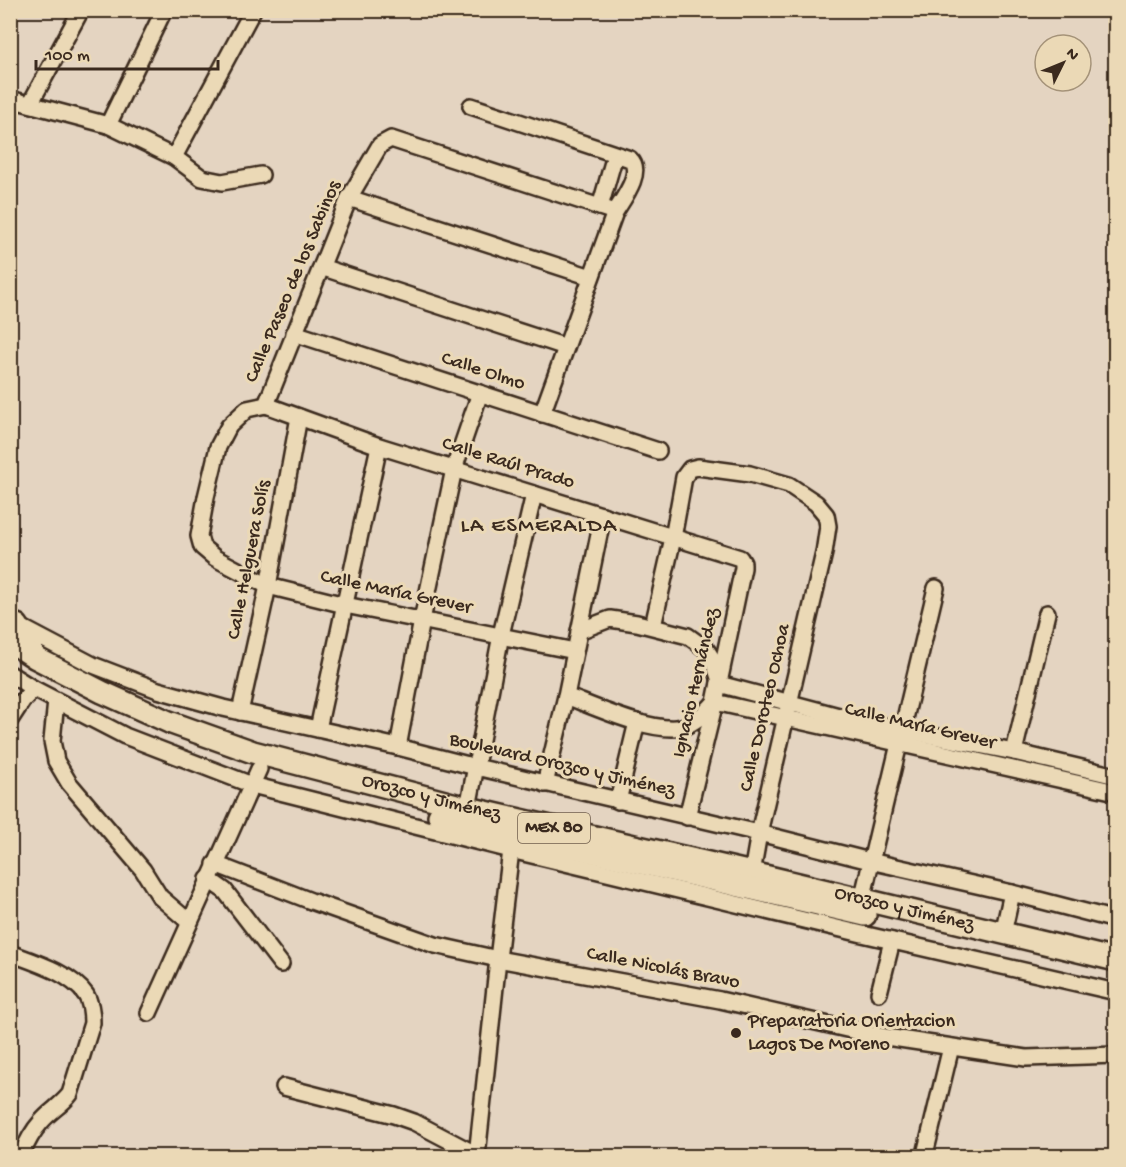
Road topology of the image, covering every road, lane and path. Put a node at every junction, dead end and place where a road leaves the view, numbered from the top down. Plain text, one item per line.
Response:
1 (81, 10) edge
2 (164, 10) edge
3 (253, 10) edge
4 (10, 99) edge
5 (30, 104) junction
6 (471, 106) dead end
7 (108, 124) junction
8 (174, 157) junction
9 (623, 157) junction
10 (261, 175) dead end
11 (349, 198) junction
12 (600, 207) junction
13 (615, 212) junction
14 (321, 267) junction
15 (591, 277) junction
16 (294, 333) junction
17 (566, 347) junction
18 (480, 393) junction
19 (266, 405) junction
20 (542, 414) junction
21 (299, 417) junction
22 (379, 446) junction
23 (658, 451) dead end
24 (454, 469) junction
25 (534, 494) junction
26 (603, 516) junction
27 (673, 538) junction
28 (740, 558) joint
29 (268, 586) junction
30 (936, 588) dead end
31 (345, 605) junction
32 (1047, 613) dead end
33 (422, 620) junction
34 (653, 626) junction
35 (13, 629) edge
36 (579, 631) junction
37 (501, 635) junction
38 (574, 651) junction
39 (10, 657) edge
40 (10, 674) edge
41 (720, 682) junction
42 (34, 689) junction
43 (566, 696) junction
44 (56, 701) junction
45 (716, 702) junction
46 (788, 710) junction
47 (240, 712) junction
48 (10, 720) edge
49 (637, 722) junction
50 (318, 729) junction
51 (900, 737) junction
52 (398, 747) junction
53 (1014, 752) junction
54 (476, 767) junction
55 (1116, 776) edge
56 (255, 777) junction
57 (546, 784) junction
58 (1116, 792) edge
59 (618, 801) junction
60 (468, 808) junction
61 (687, 817) junction
62 (759, 833) junction
63 (511, 850) junction
64 (870, 861) junction
65 (215, 864) junction
66 (752, 873) junction
67 (208, 879) junction
68 (1012, 893) junction
69 (862, 900) junction
70 (1116, 920) edge
71 (189, 922) junction
72 (1003, 933) junction
73 (892, 941) junction
74 (10, 953) edge
75 (498, 959) junction
76 (1116, 960) edge
77 (281, 964) dead end
78 (1116, 974) edge
79 (1116, 992) edge
80 (879, 993) dead end
81 (149, 1013) dead end
82 (951, 1047) junction
83 (1116, 1055) edge
84 (284, 1087) dead end
85 (926, 1150) dead end
86 (21, 1156) edge
87 (477, 1156) edge

1 - 5 street
2 - 7 street
3 - 8 street
4 - 5 street
5 - 7 street
6 - 9 street
7 - 8 street
8 - 10 street
9 - 12 street
9 - 13 street
11 - 12 street, Calle Paseo de los Sabinos
11 - 14 street, Calle Paseo de los Sabinos
11 - 15 street
12 - 13 street
13 - 15 street
14 - 16 street, Calle Paseo de los Sabinos
14 - 17 street
15 - 17 street
16 - 18 street, Calle Olmo
16 - 19 street, Calle Paseo de los Sabinos
17 - 20 street
18 - 20 street, Calle Olmo
18 - 24 street
19 - 21 street, Calle Raúl Prado
19 - 29 street, Calle María Grever
20 - 23 street, Calle Olmo
21 - 22 street, Calle Raúl Prado
21 - 29 street, Calle Helguera Solís
22 - 24 street, Calle Raúl Prado
22 - 31 street
24 - 25 street, Calle Raúl Prado
24 - 33 street
25 - 26 street, Calle Raúl Prado
25 - 37 street
26 - 27 street, Calle Raúl Prado
26 - 36 street
27 - 28 street, Calle Raúl Prado
27 - 34 street, Calle Doroteo Ochoa
27 - 46 street, Calle Doroteo Ochoa
28 - 41 street, Ignacio Hernández
29 - 31 street, Calle María Grever
29 - 47 street, Calle Helguera Solís
30 - 51 street
31 - 33 street, Calle María Grever
31 - 50 street
32 - 53 street
33 - 37 street, Calle María Grever
33 - 52 street
34 - 36 street
34 - 41 street
35 - 47 street, Boulevard Orozco y Jiménez / MEX 80
35 - 60 highway, Orozco y Jiménez / MEX 80
36 - 38 street
37 - 38 street, Calle María Grever
37 - 54 street
38 - 43 street
39 - 56 highway, Orozco y Jiménez / MEX 80
40 - 42 street
41 - 45 street, Ignacio Hernández
41 - 46 street, Calle María Grever
42 - 44 street
42 - 48 street
43 - 49 street
43 - 57 street
44 - 56 street
44 - 71 street
45 - 46 street, Calle María Grever
45 - 49 street
45 - 61 street, Ignacio Hernández
46 - 51 street, Calle María Grever
46 - 62 street, Calle Doroteo Ochoa
47 - 50 street, Boulevard Orozco y Jiménez / MEX 80
49 - 59 street
50 - 52 street, Boulevard Orozco y Jiménez / MEX 80
51 - 53 street, Calle María Grever
51 - 58 street, Calle María Grever
51 - 64 street
52 - 54 street, Boulevard Orozco y Jiménez / MEX 80
53 - 55 street, Calle María Grever
54 - 57 street, Boulevard Orozco y Jiménez / MEX 80
54 - 60 street
56 - 63 street
56 - 65 street
56 - 78 highway, Orozco y Jiménez / MEX 80
57 - 59 street, Boulevard Orozco y Jiménez / MEX 80
59 - 61 street, Boulevard Orozco y Jiménez / MEX 80
60 - 66 highway, Orozco y Jiménez / MEX 80
61 - 62 street, Boulevard Orozco y Jiménez / MEX 80
62 - 64 street, Boulevard Orozco y Jiménez / MEX 80
62 - 66 street, Calle Doroteo Ochoa
63 - 73 street
63 - 75 street
64 - 68 street, Boulevard Orozco y Jiménez / MEX 80
64 - 69 street
65 - 67 street
65 - 75 street, Calle Nicolás Bravo
66 - 69 highway, Orozco y Jiménez / MEX 80
67 - 71 street
67 - 77 street
68 - 70 street, Boulevard Orozco y Jiménez / MEX 80
68 - 72 street
69 - 72 highway, Orozco y Jiménez / MEX 80
71 - 81 street
72 - 76 highway, Orozco y Jiménez / MEX 80
73 - 79 street
73 - 80 street
74 - 86 street
75 - 82 street, Calle Nicolás Bravo
75 - 87 street
82 - 83 street, Calle Nicolás Bravo
82 - 85 street
84 - 87 street

